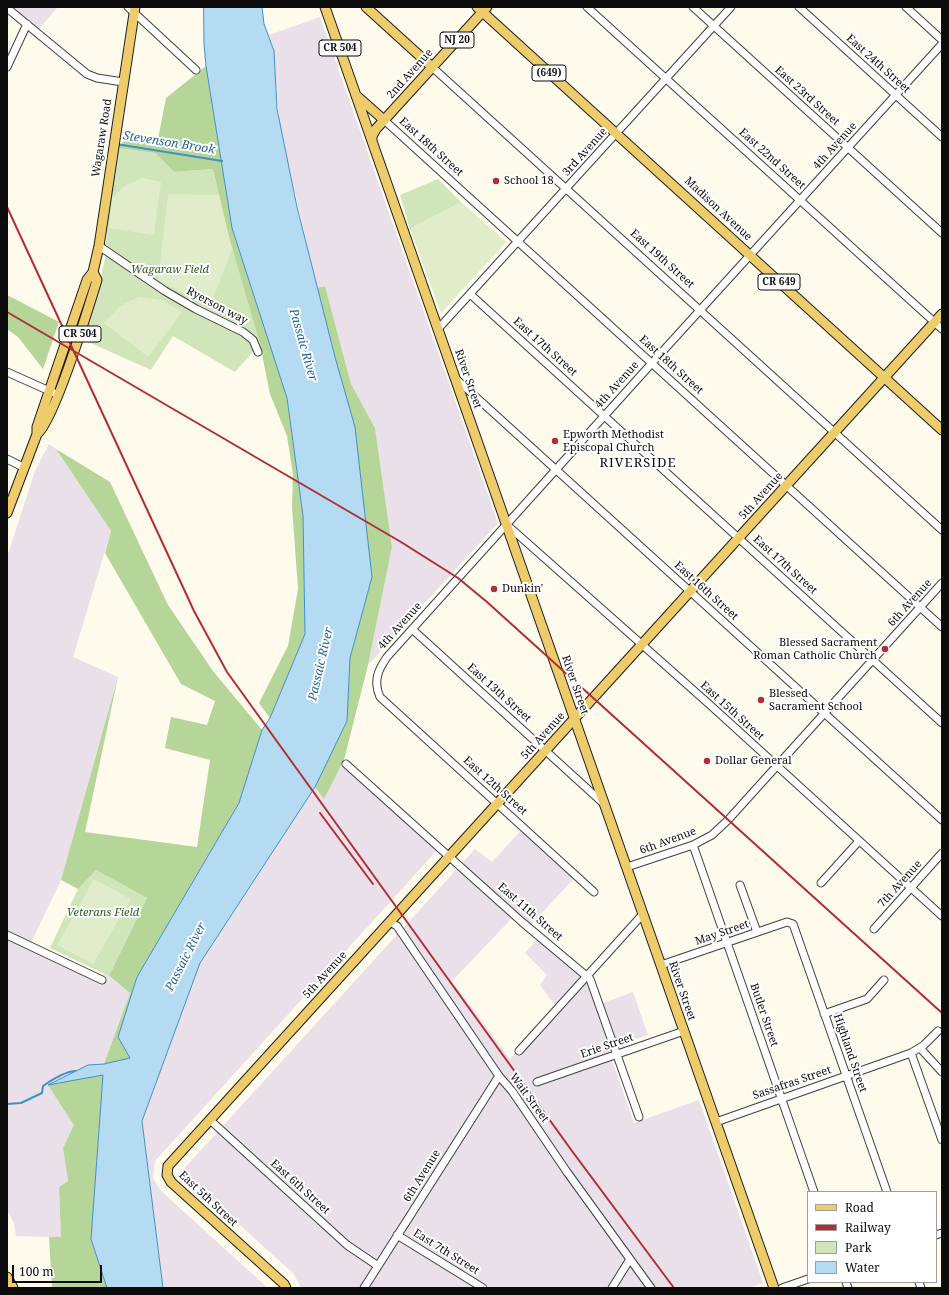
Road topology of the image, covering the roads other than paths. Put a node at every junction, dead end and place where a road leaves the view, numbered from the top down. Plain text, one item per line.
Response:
1 (325, 7) edge
2 (366, 7) edge
3 (587, 7) edge
4 (693, 7) edge
5 (731, 7) edge
6 (799, 7) edge
7 (906, 7) edge
8 (7, 8) edge
9 (133, 9) edge
10 (482, 9) edge
11 (27, 24) junction
12 (714, 26) junction
13 (942, 40) edge
14 (942, 44) edge
15 (7, 67) edge
16 (432, 67) junction
17 (196, 70) dead end
18 (666, 79) junction
19 (123, 82) junction
20 (354, 90) junction
21 (896, 95) junction
22 (384, 120) junction
23 (616, 133) junction
24 (942, 137) edge
25 (372, 141) junction
26 (848, 148) junction
27 (566, 188) junction
28 (801, 200) junction
29 (942, 233) edge
30 (518, 241) junction
31 (99, 246) junction
32 (750, 256) junction
33 (470, 294) junction
34 (700, 310) junction
35 (942, 314) edge
36 (935, 322) junction
37 (438, 329) junction
38 (942, 329) edge
39 (258, 352) dead end
40 (652, 363) junction
41 (7, 372) edge
42 (885, 377) junction
43 (455, 378) junction
44 (54, 393) junction
45 (604, 416) junction
46 (942, 430) edge
47 (835, 432) junction
48 (7, 460) edge
49 (23, 468) junction
50 (556, 469) junction
51 (786, 485) junction
52 (7, 513) edge
53 (506, 524) junction
54 (942, 530) edge
55 (739, 538) junction
56 (942, 583) edge
57 (690, 591) junction
58 (920, 607) junction
59 (942, 627) edge
60 (412, 629) junction
61 (642, 644) junction
62 (873, 660) junction
63 (380, 696) joint
64 (825, 713) junction
65 (574, 718) junction
66 (942, 723) edge
67 (546, 750) junction
68 (346, 764) dead end
69 (776, 766) junction
70 (497, 804) junction
71 (605, 806) junction
72 (942, 820) edge
73 (859, 841) junction
74 (693, 845) junction
75 (942, 853) edge
76 (450, 856) junction
77 (626, 867) junction
78 (821, 884) dead end
79 (740, 885) dead end
80 (911, 888) junction
81 (594, 892) dead end
82 (643, 914) junction
83 (942, 916) edge
84 (390, 922) junction
85 (790, 922) joint
86 (874, 928) dead end
87 (756, 932) junction
88 (7, 935) edge
89 (727, 943) junction
90 (661, 966) junction
91 (586, 976) junction
92 (102, 980) dead end
93 (884, 980) dead end
94 (824, 1014) junction
95 (684, 1031) junction
96 (938, 1031) dead end
97 (920, 1048) junction
98 (519, 1051) dead end
99 (911, 1053) junction
100 (617, 1054) junction
101 (942, 1072) edge
102 (499, 1076) junction
103 (846, 1076) junction
104 (537, 1082) dead end
105 (781, 1099) junction
106 (639, 1117) dead end
107 (210, 1120) junction
108 (716, 1122) junction
109 (942, 1140) edge
110 (814, 1191) edge
111 (887, 1191) edge
112 (397, 1235) junction
113 (630, 1259) junction
114 (378, 1266) junction
115 (7, 1277) edge
116 (807, 1279) edge
117 (285, 1287) edge
118 (13, 1288) edge
119 (364, 1288) edge
120 (483, 1288) edge
121 (612, 1288) edge
122 (651, 1288) edge
123 (774, 1288) edge
124 (782, 1288) edge

1 - 20 main road, River Street / CR 504
2 - 16 main road, East 19th Street
3 - 18 street, East 22nd Street
4 - 12 street, East 23rd Street
5 - 12 street, 3rd Avenue
6 - 21 street, East 24th Street
7 - 13 street
8 - 11 street
9 - 17 street
9 - 19 main road, Wagaraw Road / CR 504
10 - 16 main road, 2nd Avenue / NJ 20
10 - 23 main road, Madison Avenue / (649)
11 - 15 street
11 - 19 street
12 - 18 street, 3rd Avenue
12 - 26 street, East 23rd Street
14 - 21 street, 4th Avenue
16 - 22 main road, 2nd Avenue / NJ 20
16 - 27 street, East 19th Street
18 - 23 street, 3rd Avenue
18 - 28 street, East 22nd Street
19 - 31 main road, Wagaraw Road / CR 504
20 - 22 main road, River Street / CR 504
20 - 25 main road, River Street
21 - 24 street, East 24th Street
21 - 26 street, 4th Avenue
22 - 25 main road, 2nd Avenue
22 - 30 street, East 18th Street
23 - 27 street, 3rd Avenue
23 - 32 main road, Madison Avenue / CR 649
25 - 37 main road, River Street
26 - 28 street, 4th Avenue
26 - 29 street, East 23rd Street
27 - 30 street, 3rd Avenue
27 - 34 street, East 19th Street
28 - 32 street, 4th Avenue
28 - 36 street, East 22nd Street
30 - 33 street, 3rd Avenue
30 - 40 street, East 18th Street
31 - 39 street, Ryerson way
31 - 44 main road, Wagaraw Road / CR 504
32 - 34 street, 4th Avenue
32 - 42 main road, Madison Avenue / CR 649
33 - 37 street, 3rd Avenue
33 - 45 street, East 17th Street
34 - 40 street, 4th Avenue
34 - 47 street, East 19th Street
35 - 36 main road, 5th Avenue
36 - 38 street, East 22nd Street
36 - 42 main road, 5th Avenue
37 - 43 main road, River Street
40 - 45 street, 4th Avenue
40 - 51 street, East 18th Street
41 - 44 street
42 - 46 main road, Madison Avenue / CR 649
42 - 47 main road, 5th Avenue
43 - 50 street, East 16th Street
43 - 53 main road, River Street
44 - 49 main road, Wagaraw Road / CR 504
45 - 50 street, 4th Avenue
45 - 55 street, East 17th Street
47 - 51 main road, 5th Avenue
47 - 54 street, East 19th Street
48 - 49 street
49 - 52 main road, Wagaraw Road / CR 504
50 - 53 street, 4th Avenue
50 - 57 street, East 16th Street
51 - 55 main road, 5th Avenue
51 - 58 street, East 18th Street
53 - 60 street, 4th Avenue
53 - 61 street, East 15th Street
53 - 65 main road, River Street
55 - 57 main road, 5th Avenue
55 - 62 street, East 17th Street
56 - 58 street, 6th Avenue
57 - 61 main road, 5th Avenue
57 - 64 street, East 16th Street
58 - 59 street, East 18th Street
58 - 62 street, 6th Avenue
60 - 63 street, 4th Avenue
60 - 67 street, East 13th Street
61 - 65 main road, 5th Avenue
61 - 69 street, East 15th Street
62 - 64 street, 6th Avenue
62 - 66 street, East 17th Street
63 - 70 street, East 12th Street
64 - 69 street, 6th Avenue
64 - 72 street, East 16th Street
65 - 67 main road, 5th Avenue
65 - 71 main road, River Street
67 - 70 main road, 5th Avenue
67 - 71 street, East 13th Street
68 - 76 street, East 11th Street
69 - 73 street, East 15th Street
69 - 74 street, 6th Avenue
70 - 76 main road, 5th Avenue
70 - 81 street, East 12th Street
71 - 77 main road, River Street
73 - 78 street
73 - 80 street, East 15th Street
74 - 77 street, 6th Avenue
74 - 89 street, Butler Street
75 - 80 street, 7th Avenue
76 - 84 main road, 5th Avenue
76 - 91 street, East 11th Street
77 - 82 main road, River Street
79 - 87 street
80 - 83 street, East 15th Street
80 - 86 street, 7th Avenue
82 - 90 main road, River Street
82 - 91 street
84 - 102 street, Wait Street
84 - 107 main road, 5th Avenue
85 - 87 street, May Street
85 - 94 street, Highland Street
87 - 89 street, May Street
88 - 92 street
89 - 90 street, May Street
89 - 105 street, Butler Street
90 - 95 main road, River Street
91 - 98 street
91 - 100 street, East 11th Street
93 - 94 street
94 - 103 street, Highland Street
95 - 100 street, Erie Street
95 - 108 main road, River Street
96 - 97 street, Sassafras Street
97 - 99 street, Sassafras Street
97 - 101 street
99 - 103 street, Sassafras Street
99 - 109 street
100 - 104 street, Erie Street
100 - 106 street, East 11th Street
102 - 112 street, 6th Avenue
102 - 113 street, Wait Street
103 - 105 street, Sassafras Street
103 - 111 street, Highland Street
105 - 108 street, Sassafras Street
105 - 110 street, Butler Street
107 - 114 street, East 6th Street
107 - 117 main road, East 5th Street
108 - 123 main road, River Street
112 - 114 street, 6th Avenue
112 - 120 street, East 7th Street
113 - 121 street
113 - 122 street, Wait Street
114 - 119 street, 6th Avenue
115 - 118 main road
116 - 124 street

